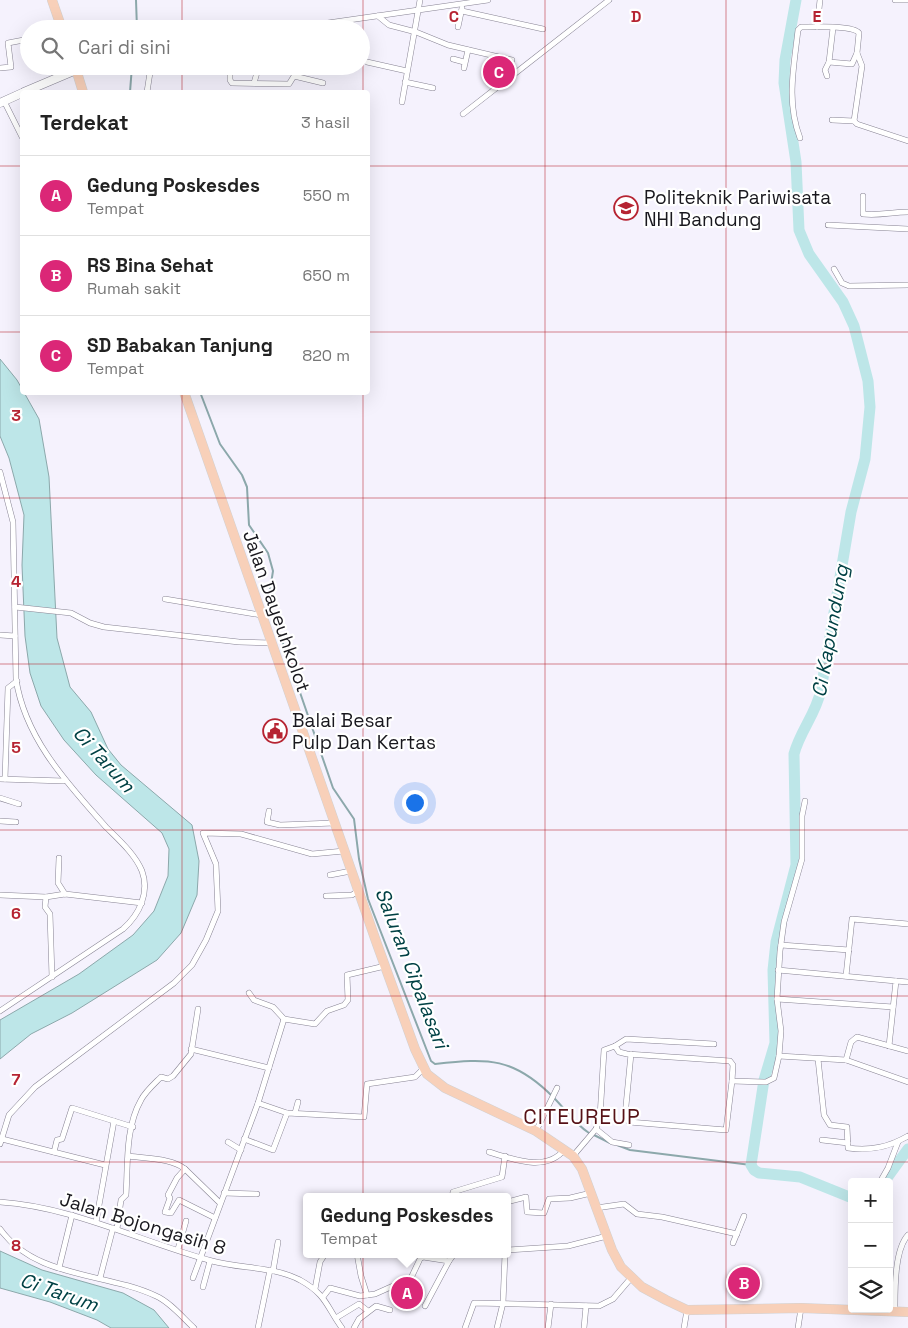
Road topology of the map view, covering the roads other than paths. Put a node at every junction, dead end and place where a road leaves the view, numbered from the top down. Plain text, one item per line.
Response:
1 (52, 0) edge
2 (420, 0) edge
3 (439, 0) edge
4 (488, 0) edge
5 (609, 0) edge
6 (820, 0) edge
7 (895, 0) edge
8 (908, 0) edge
9 (454, 2) edge
10 (461, 4) junction
11 (437, 7) junction
12 (419, 9) junction
13 (462, 11) junction
14 (378, 16) junction
15 (59, 20) edge
16 (349, 20) edge
17 (458, 27) dead end
18 (817, 27) junction
19 (833, 28) junction
20 (543, 29) dead end
21 (416, 32) junction
22 (20, 41) edge
23 (468, 50) junction
24 (857, 53) junction
25 (453, 59) dead end
26 (512, 60) dead end
27 (829, 62) junction
28 (370, 63) edge
29 (0, 68) edge
30 (407, 72) junction
31 (63, 75) edge
32 (79, 75) edge
33 (150, 75) edge
34 (231, 75) edge
35 (256, 75) edge
36 (826, 76) dead end
37 (405, 82) junction
38 (254, 83) junction
39 (323, 83) dead end
40 (433, 88) dead end
41 (30, 90) edge
42 (83, 90) edge
43 (147, 90) edge
44 (20, 94) edge
45 (402, 99) dead end
46 (2, 102) edge
47 (463, 114) dead end
48 (832, 120) dead end
49 (854, 121) junction
50 (20, 128) edge
51 (800, 138) dead end
52 (908, 141) edge
53 (863, 196) dead end
54 (908, 212) edge
55 (828, 225) dead end
56 (908, 229) edge
57 (834, 269) dead end
58 (908, 285) edge
59 (185, 395) edge
60 (0, 472) edge
61 (165, 599) dead end
62 (15, 607) junction
63 (261, 615) junction
64 (0, 635) edge
65 (15, 636) junction
66 (271, 643) junction
67 (16, 681) junction
68 (5, 726) junction
69 (0, 731) edge
70 (2, 779) edge
71 (64, 781) junction
72 (0, 798) edge
73 (805, 801) dead end
74 (19, 804) dead end
75 (269, 811) dead end
76 (0, 821) edge
77 (16, 822) dead end
78 (334, 823) junction
79 (344, 851) junction
80 (59, 858) dead end
81 (351, 871) junction
82 (330, 875) dead end
83 (358, 890) junction
84 (65, 894) junction
85 (0, 895) edge
86 (326, 896) dead end
87 (46, 897) junction
88 (142, 903) junction
89 (908, 924) edge
90 (781, 945) junction
91 (849, 950) junction
92 (385, 966) junction
93 (778, 970) junction
94 (846, 976) junction
95 (52, 977) junction
96 (896, 981) junction
97 (908, 982) edge
98 (249, 993) dead end
99 (777, 999) junction
100 (893, 1007) junction
101 (198, 1009) dead end
102 (0, 1011) edge
103 (284, 1019) junction
104 (714, 1044) dead end
105 (615, 1046) junction
106 (888, 1046) junction
107 (191, 1049) junction
108 (908, 1051) edge
109 (631, 1054) junction
110 (779, 1056) junction
111 (818, 1059) junction
112 (846, 1060) junction
113 (269, 1068) junction
114 (424, 1068) junction
115 (732, 1081) junction
116 (908, 1082) edge
117 (557, 1088) dead end
118 (298, 1102) dead end
119 (258, 1103) junction
120 (287, 1113) junction
121 (295, 1114) junction
122 (114, 1121) junction
123 (133, 1127) junction
124 (536, 1131) junction
125 (594, 1132) junction
126 (908, 1136) edge
127 (244, 1139) junction
128 (822, 1140) dead end
129 (1, 1141) edge
130 (228, 1142) dead end
131 (898, 1142) junction
132 (848, 1143) junction
133 (629, 1145) dead end
134 (565, 1149) junction
135 (240, 1150) junction
136 (54, 1152) junction
137 (490, 1152) dead end
138 (129, 1156) junction
139 (505, 1156) junction
140 (573, 1156) junction
141 (105, 1165) junction
142 (185, 1170) junction
143 (882, 1178) edge
144 (224, 1193) junction
145 (453, 1193) edge
146 (591, 1193) junction
147 (257, 1194) dead end
148 (511, 1201) edge
149 (0, 1202) edge
150 (220, 1203) junction
151 (596, 1208) junction
152 (72, 1215) junction
153 (744, 1216) dead end
154 (216, 1218) junction
155 (186, 1221) dead end
156 (96, 1222) junction
157 (115, 1228) junction
158 (0, 1229) edge
159 (737, 1234) junction
160 (908, 1235) edge
161 (607, 1236) junction
162 (278, 1242) dead end
163 (733, 1243) dead end
164 (178, 1249) junction
165 (511, 1250) edge
166 (200, 1256) junction
167 (322, 1258) edge
168 (358, 1258) edge
169 (421, 1258) edge
170 (442, 1258) edge
171 (451, 1258) edge
172 (505, 1258) edge
173 (210, 1261) junction
174 (449, 1261) junction
175 (59, 1268) junction
176 (272, 1271) junction
177 (100, 1278) junction
178 (193, 1278) dead end
179 (630, 1278) junction
180 (203, 1286) dead end
181 (315, 1290) junction
182 (375, 1294) junction
183 (367, 1295) junction
184 (323, 1297) junction
185 (503, 1303) junction
186 (551, 1304) junction
187 (376, 1306) junction
188 (425, 1306) dead end
189 (586, 1306) junction
190 (801, 1308) junction
191 (390, 1310) dead end
192 (687, 1310) junction
193 (368, 1311) junction
194 (895, 1312) junction
195 (908, 1312) edge
196 (336, 1318) junction
197 (194, 1328) edge
198 (258, 1328) edge
199 (342, 1328) edge
200 (354, 1328) edge
201 (465, 1328) edge
202 (497, 1328) edge
203 (548, 1328) edge
204 (584, 1328) edge
205 (684, 1328) edge
206 (798, 1328) edge

1 - 15 main road
2 - 12 street
3 - 11 street
4 - 10 street
5 - 47 street
6 - 18 street
7 - 8 street
9 - 10 street
9 - 11 street
10 - 13 street
11 - 12 street
12 - 14 street
12 - 21 street
13 - 17 street
13 - 20 street
14 - 16 street
14 - 21 street
18 - 19 street
18 - 51 street
19 - 24 street
19 - 27 street
21 - 23 street
21 - 30 street
22 - 29 street
23 - 25 street
23 - 26 street
24 - 27 street
24 - 49 street
27 - 36 street
28 - 30 street
30 - 37 street
31 - 41 main road
32 - 42 main road
33 - 43 street
34 - 38 street
35 - 38 street
37 - 40 street
37 - 45 street
38 - 39 street
44 - 46 main road
46 - 50 street
48 - 49 street
49 - 52 street
53 - 54 street
55 - 56 street
57 - 58 street
59 - 63 main road, Jalan Dayeuhkolot
60 - 62 street
61 - 63 street
62 - 65 street
62 - 66 street
63 - 66 main road, Jalan Dayeuhkolot
64 - 65 street
65 - 67 street
66 - 78 main road, Jalan Dayeuhkolot
67 - 68 street
67 - 71 street
68 - 69 street
68 - 70 street
70 - 71 street
71 - 88 street
72 - 74 street
73 - 90 street
75 - 78 street
76 - 77 street
78 - 79 main road, Jalan Dayeuhkolot
79 - 81 main road, Jalan Dayeuhkolot
79 - 129 street
80 - 84 street
81 - 82 street
81 - 83 main road, Jalan Dayeuhkolot
83 - 86 street
83 - 92 main road, Jalan Dayeuhkolot
84 - 87 street
84 - 88 street
85 - 87 street
87 - 95 street
88 - 95 street
89 - 91 street
90 - 91 street
90 - 93 street
91 - 94 street
92 - 103 street
92 - 114 main road, Jalan Dayeuhkolot
93 - 94 street
93 - 99 street
94 - 96 street
95 - 102 street
96 - 97 street
96 - 100 street
98 - 103 street
99 - 100 street
99 - 110 street
100 - 106 street
101 - 107 street
103 - 113 street
104 - 105 street
105 - 109 street
105 - 125 street
106 - 108 street
106 - 112 street
107 - 113 street
107 - 123 street
109 - 115 street
109 - 115 street
110 - 111 street
110 - 115 street
111 - 112 street
111 - 132 street
112 - 116 street
113 - 119 street
114 - 121 street
114 - 124 main road, Jalan Dayeuhkolot
117 - 124 street
118 - 121 street
119 - 120 street
119 - 127 street
120 - 121 street
120 - 127 street
122 - 123 street
122 - 136 street
122 - 141 street
123 - 138 street
124 - 134 main road, Jalan Dayeuhkolot
125 - 133 street
125 - 140 street
126 - 131 street
127 - 135 street
128 - 132 street
129 - 136 street
130 - 135 street
131 - 132 street
131 - 143 street
134 - 139 street
134 - 140 main road, Jalan Dayeuhkolot
135 - 144 street
136 - 141 street
137 - 139 street
138 - 142 street
138 - 157 street
139 - 145 street
140 - 146 main road, Jalan Dayeuhkolot
141 - 156 street
142 - 150 street
142 - 154 street
144 - 147 street
144 - 150 street
146 - 148 street
146 - 151 main road, Jalan Dayeuhkolot
149 - 152 street, Jalan Bojongasih 8
150 - 154 street
151 - 159 street
151 - 161 main road, Jalan Dayeuhkolot
152 - 156 street, Jalan Bojongasih 8
152 - 175 street
153 - 159 street
154 - 166 street
155 - 164 street
156 - 157 street, Jalan Bojongasih 8
157 - 164 street, Jalan Bojongasih 8
157 - 177 street
158 - 175 street
159 - 163 street
160 - 194 street
161 - 165 street
161 - 179 main road, Jalan Dayeuhkolot
162 - 176 street
164 - 166 street, Jalan Bojongasih 8
166 - 173 street, Jalan Bojongasih 8
166 - 178 street
167 - 181 street
168 - 183 street
169 - 182 street
170 - 174 street
171 - 174 street
172 - 185 street
173 - 176 street, Jalan Bojongasih 8
173 - 180 street
174 - 188 street
175 - 177 street
176 - 181 street, Jalan Bojongasih 8
176 - 198 street
177 - 197 street
179 - 189 street
179 - 192 main road, Jalan Dayeuhkolot
181 - 184 street, Jalan Bojongasih 8
182 - 183 street
182 - 187 street
183 - 184 street
184 - 196 street, Jalan Bojongasih 8
185 - 186 street
185 - 201 street
185 - 202 street
186 - 189 street
186 - 203 street
187 - 191 street
187 - 193 street
189 - 204 street
190 - 192 main road, Jalan Dayeuhkolot
190 - 194 main road, Jalan Dayeuhkolot
190 - 206 street
192 - 205 street
193 - 196 street
193 - 200 street
194 - 195 main road, Jalan Dayeuhkolot
196 - 199 street, Jalan Bojongasih 8

